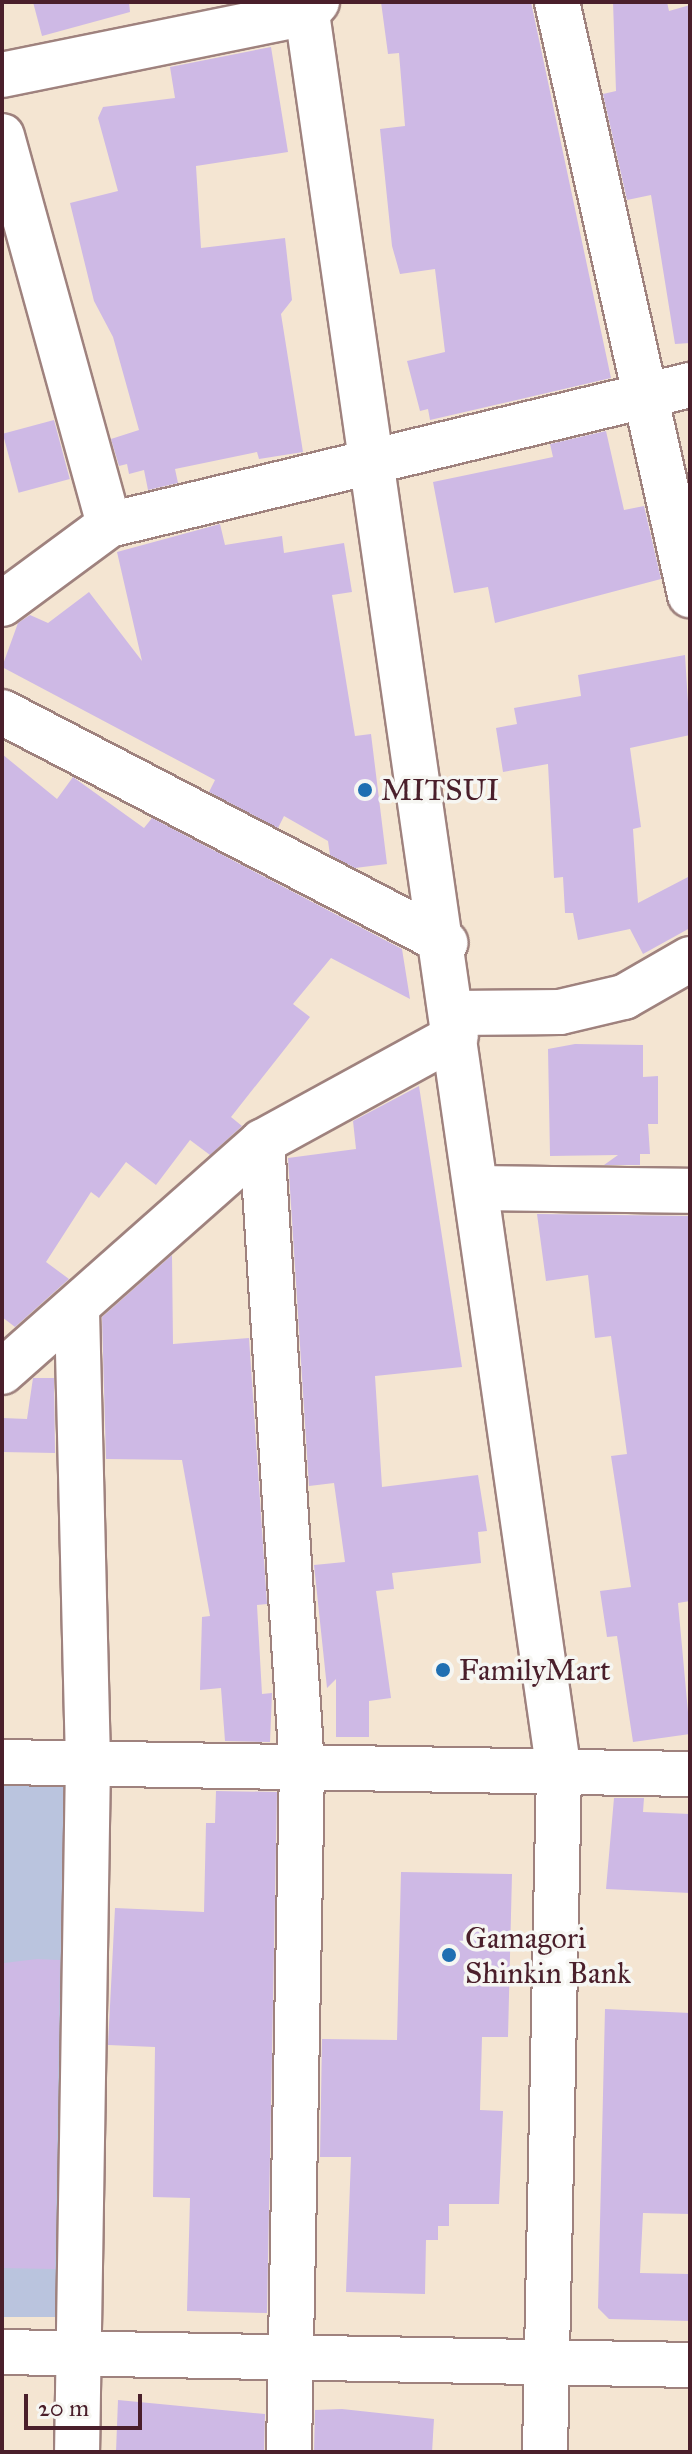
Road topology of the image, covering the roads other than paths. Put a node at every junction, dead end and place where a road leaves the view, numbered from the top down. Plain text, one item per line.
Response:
1 (557, 2) edge
2 (307, 6) edge
3 (2, 75) edge
4 (2, 136) edge
5 (690, 385) edge
6 (647, 396) junction
7 (373, 457) junction
8 (109, 525) junction
9 (690, 595) edge
10 (2, 604) edge
11 (2, 712) edge
12 (445, 943) junction
13 (690, 959) edge
14 (455, 1024) junction
15 (262, 1142) junction
16 (480, 1188) junction
17 (690, 1191) edge
18 (77, 1311) junction
19 (2, 1372) edge
20 (2, 1762) edge
21 (88, 1763) junction
22 (302, 1767) junction
23 (559, 1772) junction
24 (690, 1774) edge
25 (2, 2352) edge
26 (79, 2354) junction
27 (291, 2358) junction
28 (547, 2362) junction
29 (690, 2365) edge
30 (77, 2452) edge
31 (289, 2452) edge
32 (545, 2452) edge

1 - 6 street
2 - 3 street
2 - 7 street
4 - 8 street
5 - 6 street
6 - 7 street
6 - 9 street
7 - 8 street
7 - 12 street
8 - 10 street
11 - 12 street
12 - 14 street
13 - 14 street
14 - 15 street
14 - 16 street
15 - 18 street
15 - 22 street
16 - 17 street
16 - 23 street
18 - 19 street
18 - 21 street
20 - 21 street
21 - 22 street
21 - 26 street
22 - 23 street
22 - 27 street
23 - 24 street
23 - 28 street
25 - 26 street
26 - 27 street
26 - 30 street
27 - 28 street
27 - 31 street
28 - 29 street
28 - 32 street

